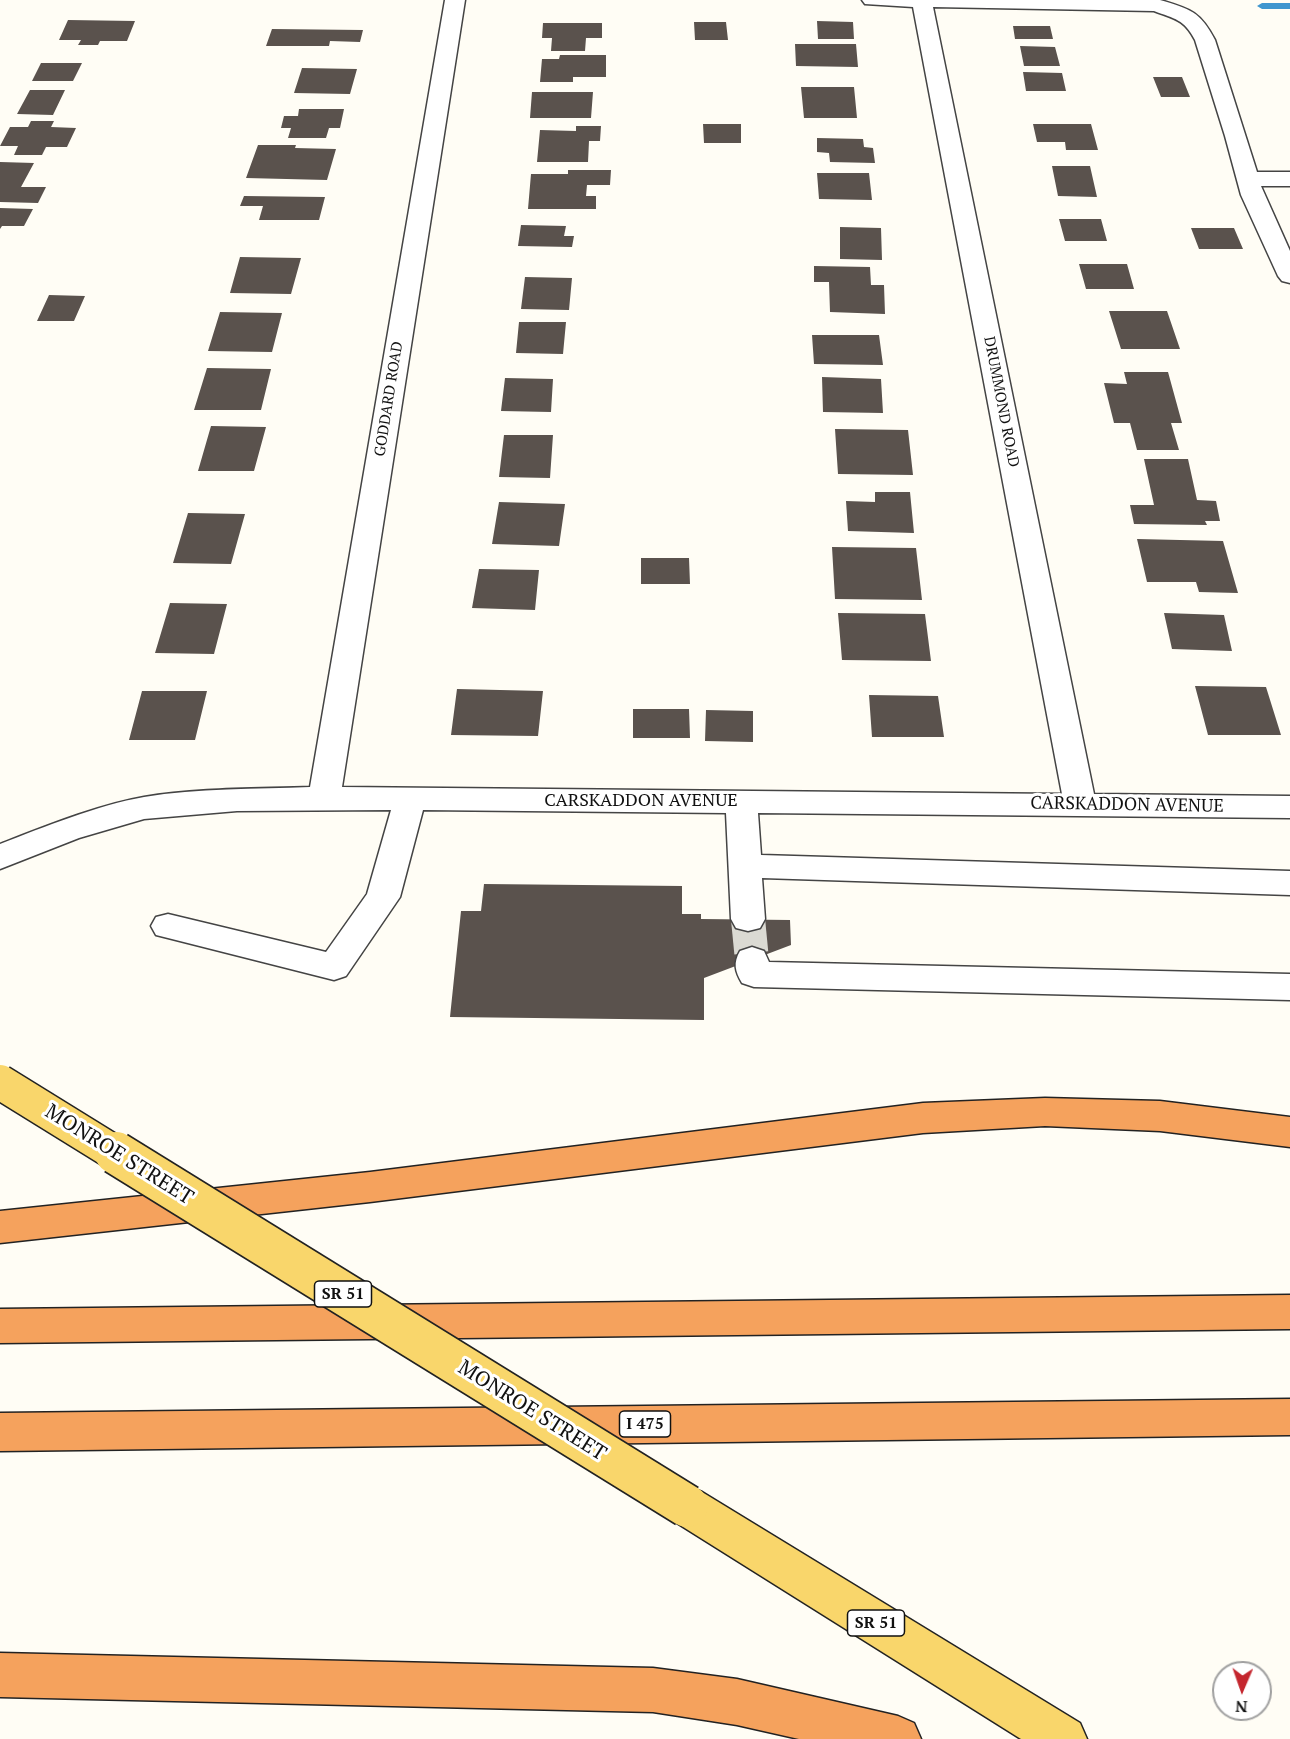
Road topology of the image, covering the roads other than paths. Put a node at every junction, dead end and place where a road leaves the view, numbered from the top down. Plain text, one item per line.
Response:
1 (455, 0) edge
2 (872, 0) edge
3 (922, 0) edge
4 (1247, 178) junction
5 (1290, 179) edge
6 (1290, 276) edge
7 (324, 798) junction
8 (410, 799) junction
9 (741, 802) junction
10 (1080, 805) junction
11 (1290, 807) edge
12 (0, 857) edge
13 (745, 866) junction
14 (1290, 883) edge
15 (748, 919) tunnel mouth
16 (168, 926) dead end
17 (752, 960) dead end
18 (1290, 987) edge
19 (0, 1082) edge
20 (1290, 1132) edge
21 (0, 1227) edge
22 (1290, 1312) edge
23 (0, 1326) edge
24 (1290, 1417) edge
25 (0, 1432) edge
26 (0, 1675) edge
27 (898, 1739) edge
28 (1064, 1739) edge

1 - 7 street, GODDARD ROAD
2 - 3 street
3 - 4 street
3 - 10 street, DRUMMOND ROAD
4 - 5 street
4 - 6 street
7 - 8 street, CARSKADDON AVENUE
7 - 12 street, CARSKADDON AVENUE
8 - 9 street, CARSKADDON AVENUE
8 - 16 street
9 - 10 street, CARSKADDON AVENUE
9 - 13 street
10 - 11 street, CARSKADDON AVENUE
13 - 14 street
13 - 15 street
17 - 18 street
19 - 28 main road, MONROE STREET / SR 51, bridge
20 - 21 highway
22 - 23 highway
24 - 25 highway, I 475
26 - 27 highway

